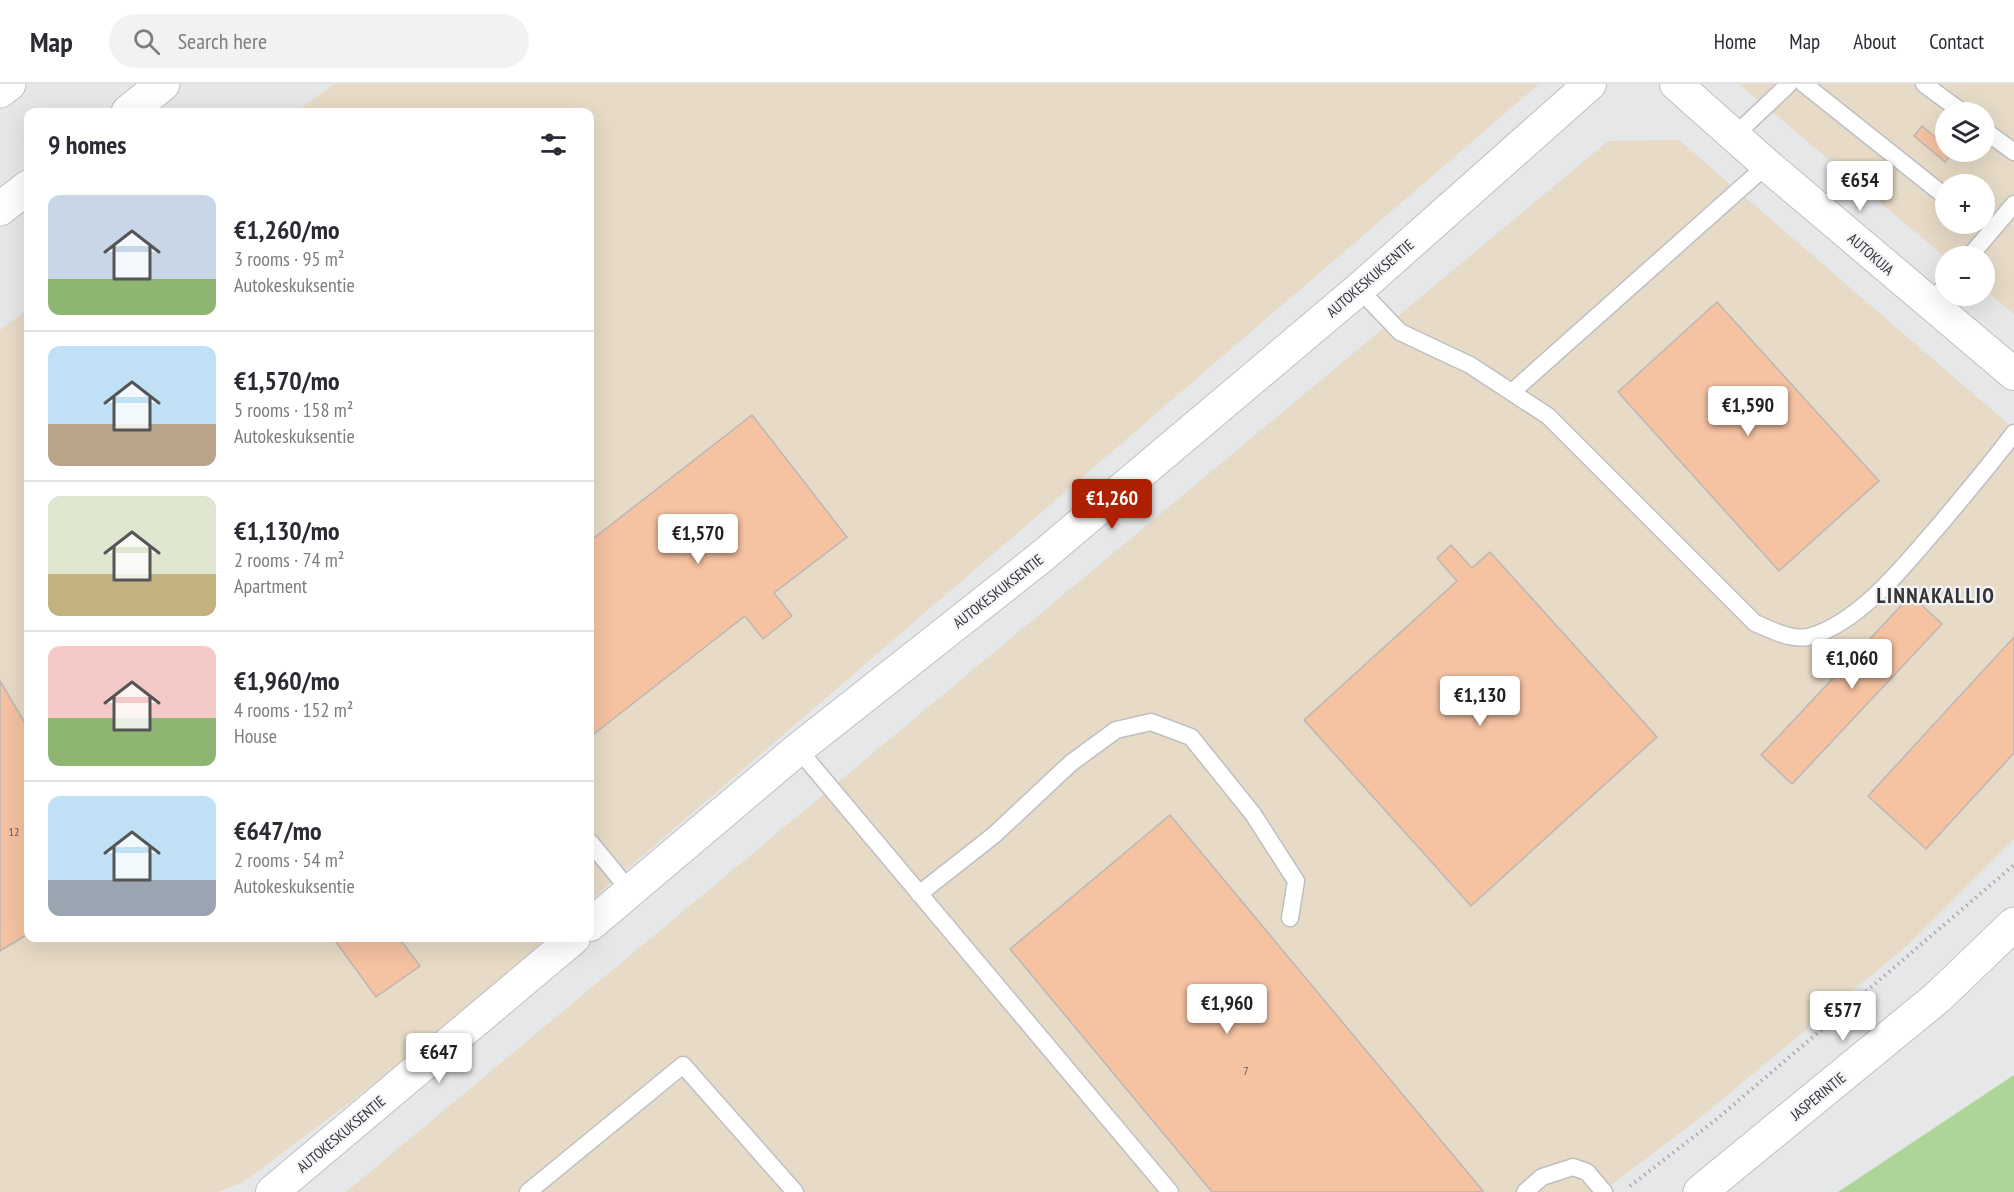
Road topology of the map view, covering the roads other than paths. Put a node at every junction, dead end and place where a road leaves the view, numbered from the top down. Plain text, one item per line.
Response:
1 (9, 84) edge
2 (163, 84) edge
3 (1590, 84) edge
4 (1676, 84) edge
5 (1789, 84) edge
6 (1804, 84) edge
7 (1923, 84) edge
8 (0, 90) edge
9 (1948, 102) edge
10 (133, 108) edge
11 (1734, 136) junction
12 (1995, 138) edge
13 (2014, 152) edge
14 (1767, 165) junction
15 (1935, 188) edge
16 (24, 190) edge
17 (2014, 204) edge
18 (0, 209) edge
19 (1995, 220) edge
20 (1359, 289) junction
21 (1935, 292) edge
22 (1949, 306) edge
23 (2014, 374) edge
24 (1512, 392) junction
25 (2014, 433) edge
26 (798, 749) junction
27 (594, 847) edge
28 (630, 891) junction
29 (919, 894) junction
30 (1290, 918) dead end
31 (594, 922) edge
32 (2014, 924) edge
33 (569, 942) edge
34 (272, 1192) edge
35 (528, 1192) edge
36 (795, 1192) edge
37 (1170, 1192) edge
38 (1525, 1192) edge
39 (1604, 1192) edge
40 (1701, 1192) edge

1 - 8 main road
2 - 10 main road
3 - 20 street, AUTOKESKUKSENTIE
4 - 11 street, AUTOKUJA
5 - 11 lane
6 - 15 lane
7 - 9 lane
11 - 14 street, AUTOKUJA
12 - 13 lane
14 - 21 street, AUTOKUJA
14 - 24 lane
16 - 18 main road
17 - 19 lane
20 - 24 lane
20 - 26 street, AUTOKESKUKSENTIE
22 - 23 street, AUTOKUJA
24 - 25 lane
26 - 28 street, AUTOKESKUKSENTIE
26 - 29 lane
27 - 28 lane
28 - 31 street, AUTOKESKUKSENTIE
29 - 30 lane
29 - 37 lane
32 - 40 main road, JASPERINTIE
33 - 34 street, AUTOKESKUKSENTIE
35 - 36 lane
38 - 39 lane

